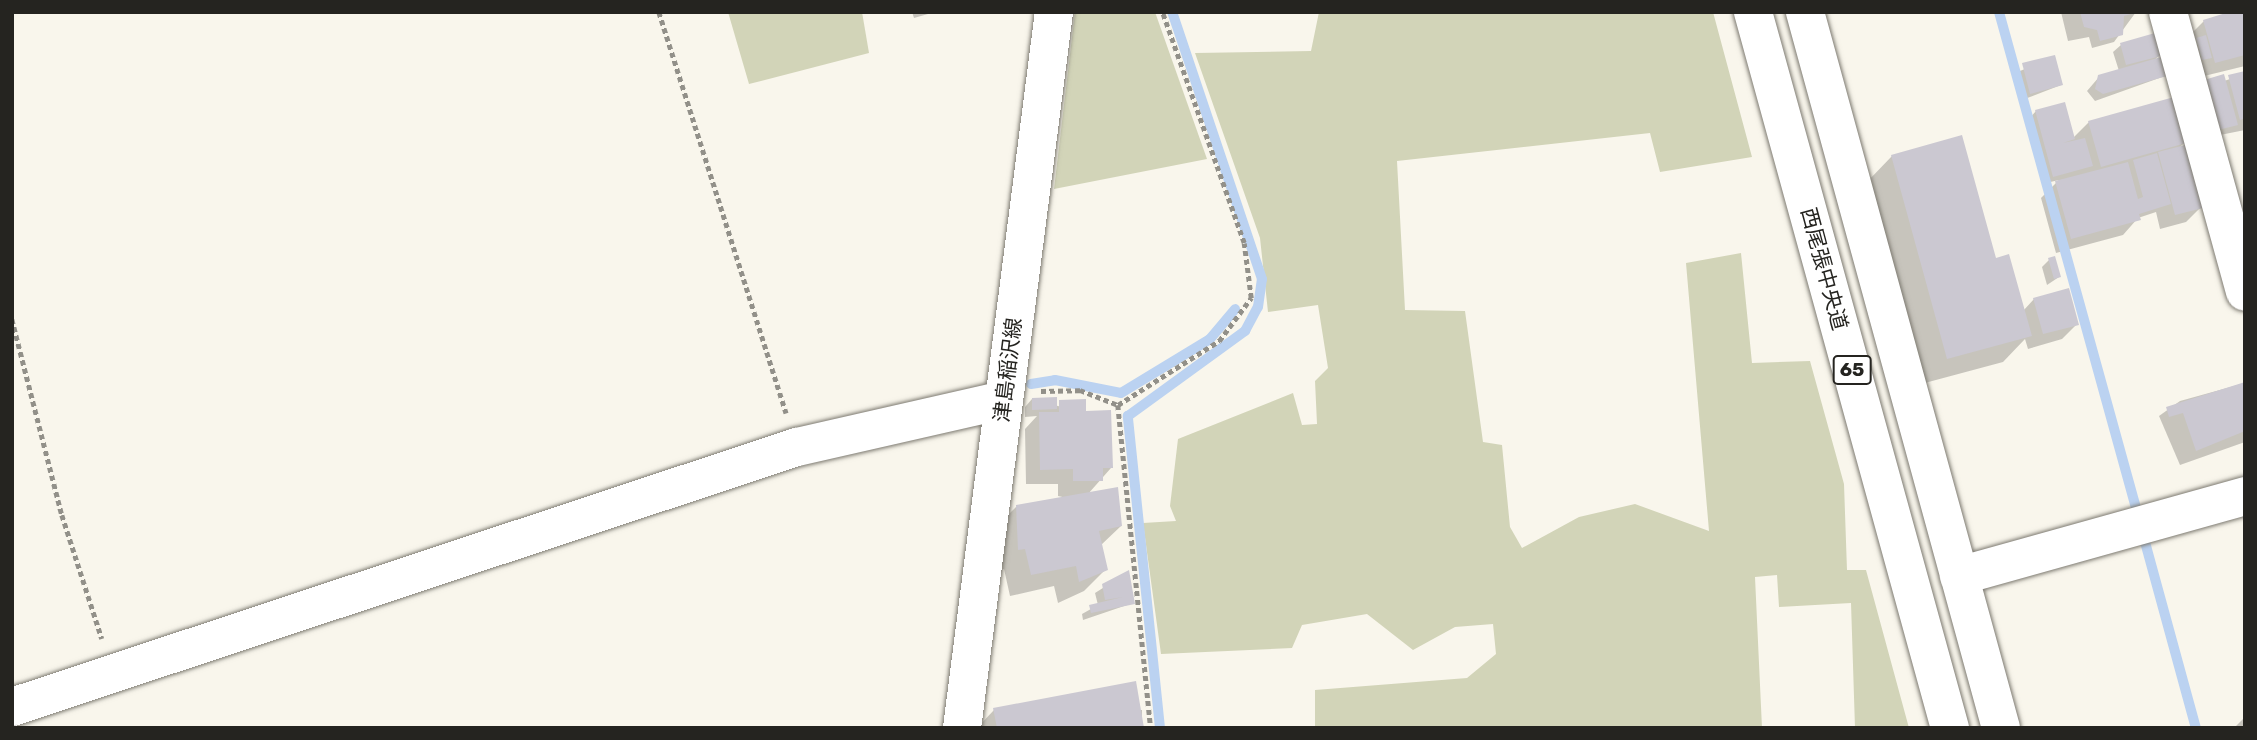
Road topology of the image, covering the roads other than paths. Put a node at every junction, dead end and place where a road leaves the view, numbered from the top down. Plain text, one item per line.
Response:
1 (1054, 12) edge
2 (1753, 12) edge
3 (1805, 12) edge
4 (2168, 12) edge
5 (2245, 292) edge
6 (1004, 400) junction
7 (2245, 496) edge
8 (1959, 576) junction
9 (12, 707) edge
10 (962, 728) edge
11 (1950, 728) edge
12 (2001, 728) edge

1 - 6 main road, 津島稲沢線
2 - 11 main road, 西尾張中央道 / 65
3 - 8 main road, 65
4 - 5 main road
6 - 9 main road
6 - 10 main road, 津島稲沢線
7 - 8 main road
8 - 12 main road, 65

